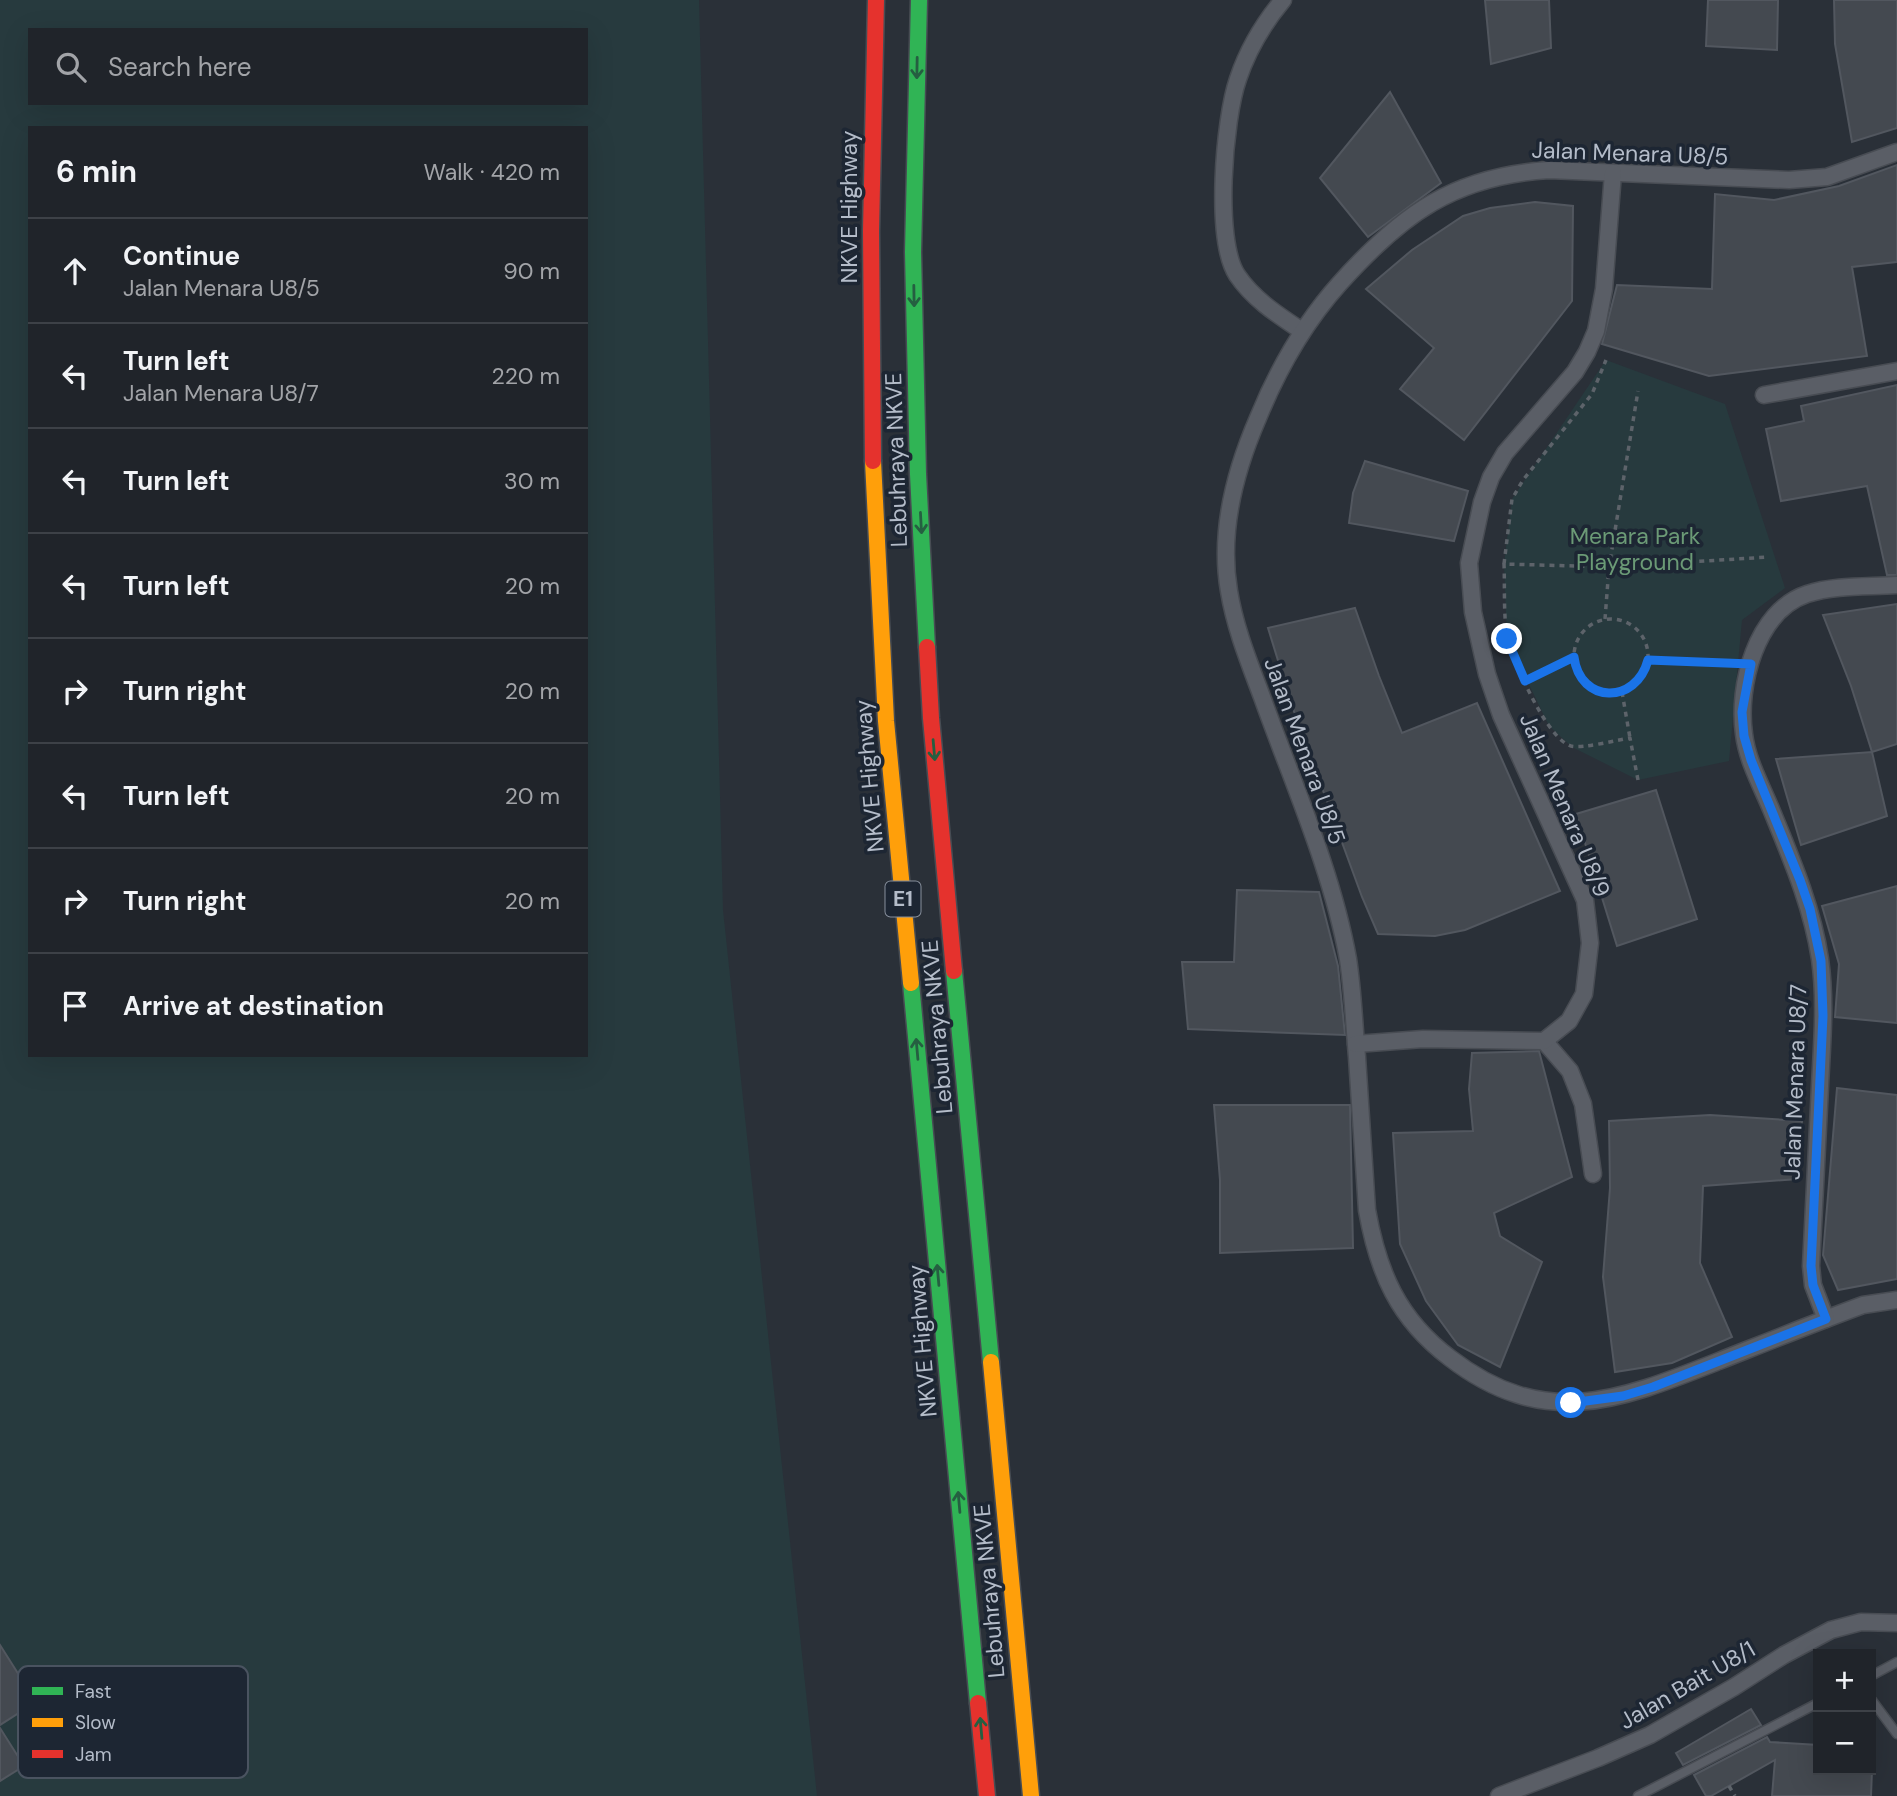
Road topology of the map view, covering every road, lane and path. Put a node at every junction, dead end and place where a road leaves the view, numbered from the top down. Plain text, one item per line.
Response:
1 (876, 0) edge
2 (919, 0) edge
3 (1283, 0) edge
4 (1897, 152) edge
5 (1613, 173) junction
6 (1302, 331) junction
7 (1606, 359) dead end
8 (1897, 371) edge
9 (1638, 391) dead end
10 (1763, 395) dead end
11 (1769, 557) dead end
12 (1504, 564) junction
13 (1609, 567) junction
14 (1897, 584) edge
15 (1605, 619) junction
16 (1574, 657) junction
17 (1648, 660) junction
18 (1751, 664) junction
19 (1525, 681) junction
20 (1622, 692) junction
21 (1630, 738) junction
22 (1638, 780) dead end
23 (1544, 1041) junction
24 (1356, 1044) junction
25 (1592, 1174) dead end
26 (1897, 1300) edge
27 (1826, 1319) junction
28 (1897, 1623) edge
29 (1897, 1661) edge
30 (1876, 1673) edge
31 (1813, 1706) edge
32 (1876, 1706) edge
33 (1897, 1734) edge
34 (1729, 1786) dead end
35 (987, 1796) edge
36 (1031, 1796) edge
37 (1499, 1796) edge
38 (1638, 1796) edge
39 (1734, 1796) edge

35 -> 1 highway, NKVE Highway / E1
2 -> 36 highway, Lebuhraya NKVE / E1
3 - 6 street
4 - 5 street, Jalan Menara U8/5
5 - 6 street, Jalan Menara U8/5
5 - 23 street, Jalan Menara U8/9
6 - 24 street, Jalan Menara U8/5
7 - 12 path
8 - 10 street
9 - 13 path
11 - 13 path
12 - 13 path
12 - 19 path
13 - 15 path
14 - 18 street, Jalan Menara U8/7
15 - 16 path
15 - 17 path
16 - 19 path
16 - 20 path
17 - 18 path
17 - 20 path
18 - 27 street, Jalan Menara U8/7
19 - 21 path
20 - 21 path
21 - 22 path
23 - 24 street
23 - 25 street
24 - 27 street, Jalan Menara U8/5
26 - 27 street, Jalan Menara U8/5
28 - 37 street, Jalan Bait U8/1
29 - 30 lane
31 - 38 lane
32 - 33 lane
34 - 39 path

